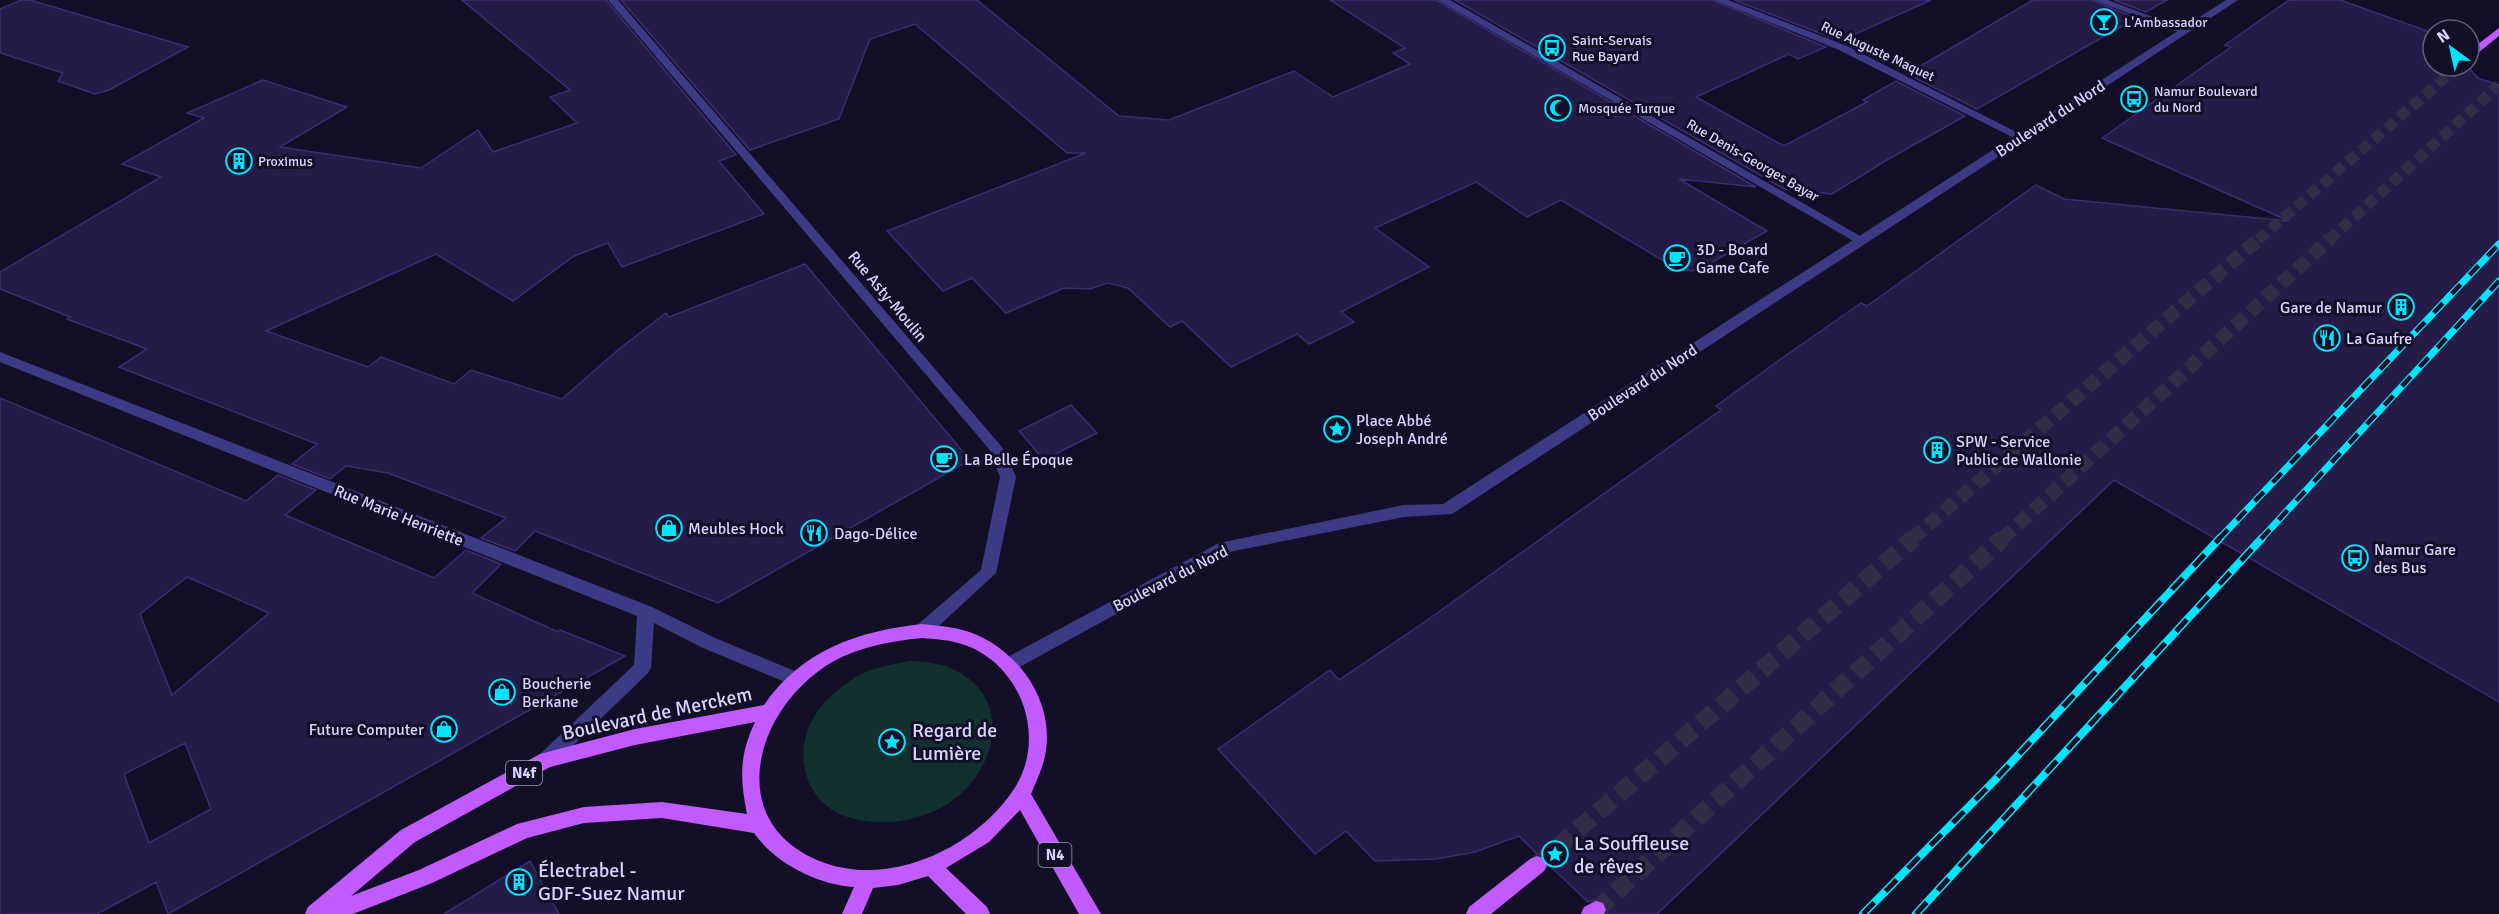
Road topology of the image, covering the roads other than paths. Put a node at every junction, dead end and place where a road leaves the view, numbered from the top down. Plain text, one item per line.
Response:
1 (613, 0) edge
2 (1443, 0) edge
3 (1719, 0) edge
4 (2098, 0) edge
5 (2233, 0) edge
6 (2185, 31) junction
7 (2499, 31) edge
8 (2481, 47) edge
9 (2020, 137) junction
10 (1860, 240) junction
11 (0, 357) edge
12 (646, 612) junction
13 (922, 631) junction
14 (1010, 664) junction
15 (796, 679) junction
16 (768, 712) junction
17 (546, 760) junction
18 (1021, 794) junction
19 (760, 825) junction
20 (1537, 865) tunnel mouth
21 (932, 867) junction
22 (867, 880) junction
23 (315, 914) edge
24 (329, 914) edge
25 (852, 914) edge
26 (980, 914) edge
27 (1091, 914) edge
28 (1476, 914) edge

1 - 13 street, Rue Asty-Moulin
2 - 10 street, Rue Denis-Georges Bayar
3 - 9 street, Rue Auguste Maquet
4 - 6 street
5 - 6 street, Boulevard du Nord
6 - 9 street, Boulevard du Nord
7 - 8 main road
9 - 10 street, Boulevard du Nord
10 - 14 street, Boulevard du Nord
11 - 12 street, Rue Marie Henriette
12 - 15 street, Rue Marie Henriette
12 - 17 street
13 - 14 main road
13 - 15 main road
14 - 18 main road
15 - 16 main road
16 - 17 main road, Boulevard de Merckem / N4f
16 - 19 main road
17 - 23 main road, Boulevard de Merckem / N4f
18 - 21 main road
18 - 27 main road, N4
19 - 22 main road
19 - 24 main road
20 - 28 main road
21 - 22 main road
21 - 26 main road
22 - 25 main road

